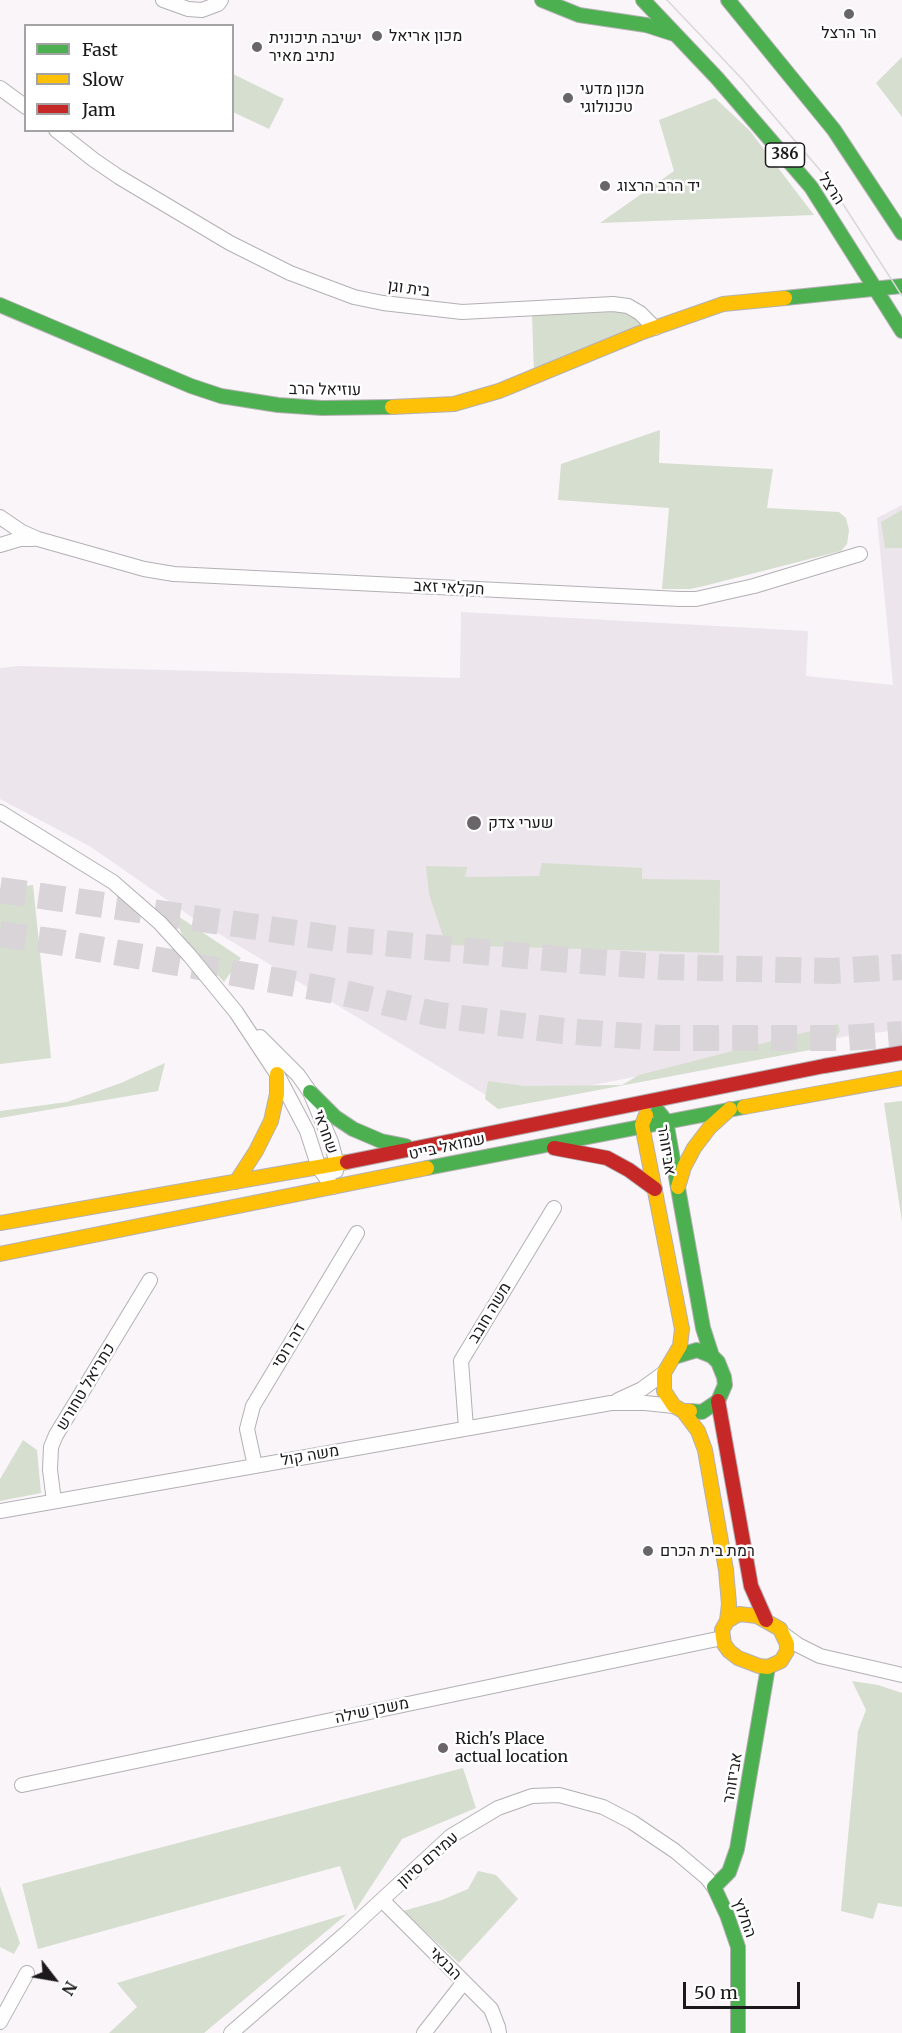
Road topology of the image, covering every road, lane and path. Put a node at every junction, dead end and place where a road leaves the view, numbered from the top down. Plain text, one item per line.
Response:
1 (163, 0) edge
2 (221, 0) edge
3 (542, 0) edge
4 (643, 0) edge
5 (728, 0) edge
6 (678, 36) junction
7 (0, 88) edge
8 (24, 106) edge
9 (59, 132) edge
10 (902, 233) edge
11 (902, 286) edge
12 (878, 292) junction
13 (0, 304) edge
14 (655, 328) junction
15 (902, 331) edge
16 (0, 517) edge
17 (38, 539) junction
18 (0, 544) edge
19 (860, 554) dead end
20 (0, 812) edge
21 (236, 1012) junction
22 (902, 1053) edge
23 (278, 1074) junction
24 (902, 1077) edge
25 (310, 1092) junction
26 (650, 1101) junction
27 (730, 1109) junction
28 (666, 1121) junction
29 (642, 1125) junction
30 (414, 1147) junction
31 (531, 1147) junction
32 (337, 1164) junction
33 (319, 1168) junction
34 (236, 1182) junction
35 (333, 1187) junction
36 (655, 1190) junction
37 (677, 1190) junction
38 (554, 1208) dead end
39 (0, 1223) edge
40 (357, 1233) dead end
41 (0, 1254) edge
42 (150, 1280) dead end
43 (712, 1356) junction
44 (674, 1357) junction
45 (664, 1373) junction
46 (718, 1401) junction
47 (611, 1403) junction
48 (678, 1408) junction
49 (466, 1428) junction
50 (255, 1466) junction
51 (54, 1501) junction
52 (3, 1509) edge
53 (766, 1620) junction
54 (727, 1621) junction
55 (783, 1634) junction
56 (722, 1638) junction
57 (820, 1656) junction
58 (784, 1657) junction
59 (768, 1667) junction
60 (902, 1675) edge
61 (22, 1785) dead end
62 (714, 1887) junction
63 (382, 1900) junction
64 (27, 1973) dead end
65 (464, 1982) junction
66 (0, 2022) edge
67 (231, 2033) edge
68 (424, 2033) edge
69 (499, 2033) edge
70 (738, 2033) edge

1 - 2 street
3 - 6 street
4 - 6 street, הרצל / 386
5 - 10 street
6 - 12 street, הרצל / 386
7 - 8 street
9 - 14 street, בית וגן
11 - 12 street
12 - 14 street
12 - 15 street, הרצל / 386
13 - 14 street, עוזיאל הרב
16 - 17 street
17 - 18 street
17 - 19 street, חקלאי זאב
20 - 21 street, שחראי
21 - 23 street, שחראי
21 - 25 street, שחראי
22 - 26 street, שמואל בייט
23 - 33 street, שחראי
23 - 34 street
24 - 27 street, שמואל בייט
25 - 30 street
25 - 32 street, שחראי
26 - 28 street, אביזוהר
26 - 29 street, אביזוהר
26 - 30 street, שמואל בייט
27 - 28 street, שמואל בייט
27 - 37 street
28 - 29 street, שמואל בייט
28 - 37 street, אביזוהר
29 - 31 street, שמואל בייט
29 - 36 street, אביזוהר
30 - 32 street, שמואל בייט
31 - 35 street, שמואל בייט
31 - 36 street
32 - 33 street, שמואל בייט
32 - 35 street, שחראי
33 - 34 street, שמואל בייט
33 - 35 street, שחראי
34 - 39 street, שמואל בייט
35 - 41 street, שמואל בייט
36 - 44 street, אביזוהר
37 - 43 street, אביזוהר
38 - 49 street, משה חובב
40 - 50 street, דה רוסי
42 - 51 street, כתריאל טחורש
43 - 44 street
43 - 46 street, אביזוהר
44 - 45 street, אביזוהר
45 - 47 street, משה קול
45 - 48 street
46 - 48 street
46 - 53 street, אביזוהר
47 - 48 street, משה קול
47 - 49 street, משה קול
48 - 54 street
49 - 50 street, משה קול
50 - 51 street, משה קול
51 - 52 street, משה קול
53 - 54 street
53 - 55 street
54 - 56 street
55 - 57 street
55 - 58 street
56 - 59 street
56 - 61 street, משכן שילה
57 - 58 street
57 - 60 street
58 - 59 street
59 - 62 street, אביזוהר
62 - 63 street, עמירם סיוון
62 - 70 street, החלוץ
63 - 65 street, הבנאי
63 - 67 street, עמירם סיוון
64 - 66 street
65 - 68 street
65 - 69 street, הבנאי

